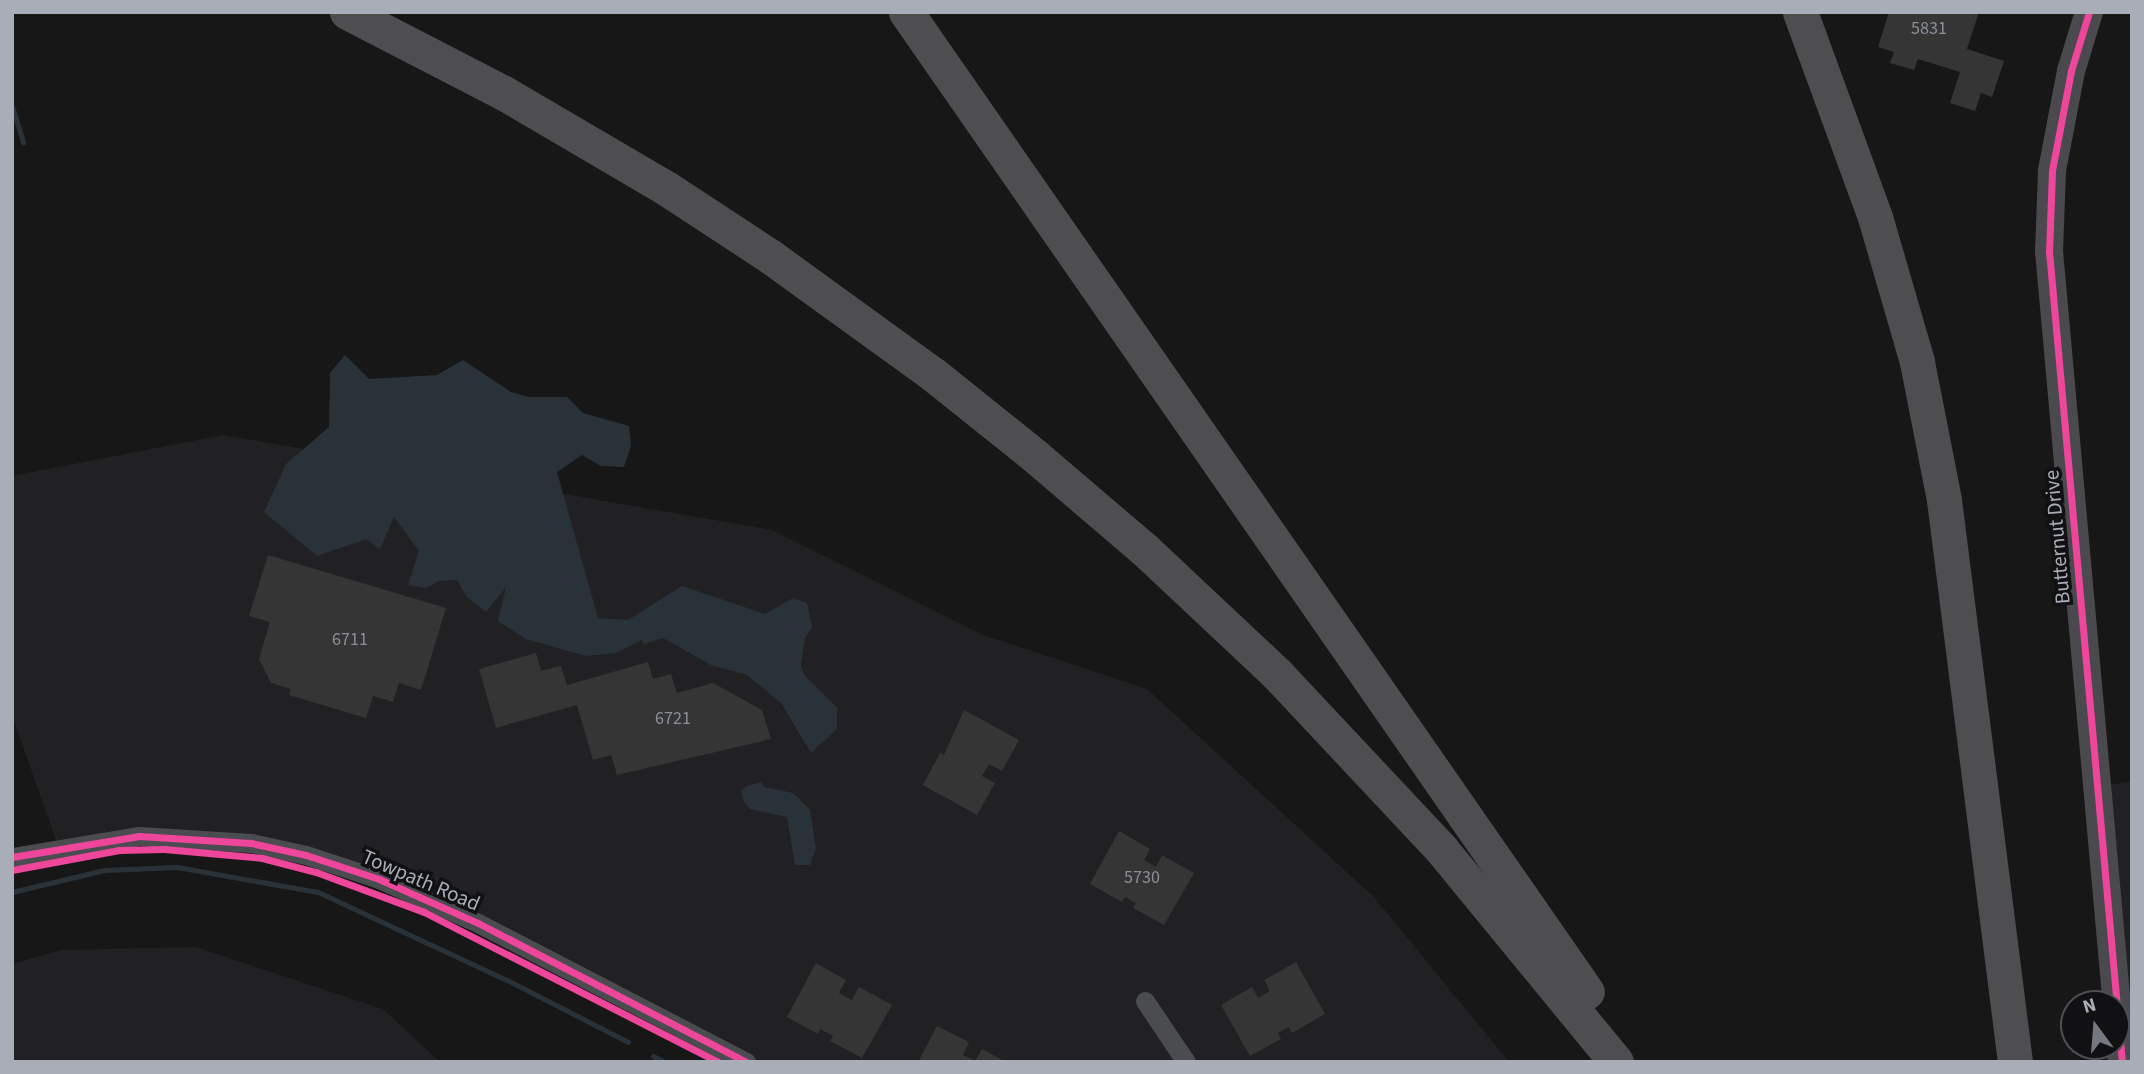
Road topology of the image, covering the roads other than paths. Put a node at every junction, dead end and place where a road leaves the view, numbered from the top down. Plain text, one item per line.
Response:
1 (347, 12) edge
2 (906, 12) edge
3 (1774, 12) edge
4 (1800, 12) edge
5 (2089, 12) edge
6 (1839, 123) junction
7 (12, 857) edge
8 (1145, 1001) dead end
9 (746, 1062) edge
10 (1186, 1062) edge
11 (1616, 1062) edge
12 (1631, 1062) edge
13 (2015, 1062) edge
14 (2122, 1062) edge

1 - 11 highway
2 - 12 highway
3 - 6 highway
4 - 6 highway
5 - 14 street, Butternut Drive
6 - 13 highway
7 - 9 street, Towpath Road
8 - 10 street

